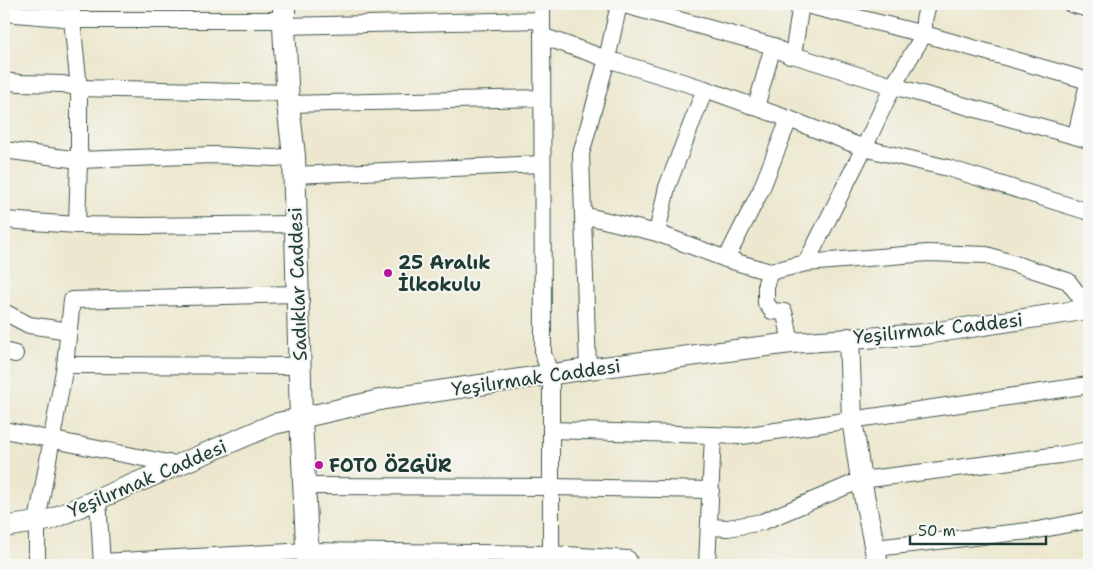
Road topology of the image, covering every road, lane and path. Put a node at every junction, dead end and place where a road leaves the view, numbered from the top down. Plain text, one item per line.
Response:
1 (620, 4) edge
2 (801, 4) edge
3 (928, 4) edge
4 (1071, 4) edge
5 (1089, 9) edge
6 (72, 12) edge
7 (4, 13) edge
8 (284, 16) edge
9 (542, 20) edge
10 (924, 34) junction
11 (773, 46) junction
12 (793, 55) junction
13 (607, 59) junction
14 (4, 81) edge
15 (1089, 81) edge
16 (893, 86) junction
17 (79, 88) junction
18 (705, 89) junction
19 (542, 98) junction
20 (288, 99) junction
21 (756, 107) junction
22 (789, 119) junction
23 (1083, 137) edge
24 (864, 148) junction
25 (4, 150) edge
26 (79, 160) junction
27 (542, 164) junction
28 (294, 166) junction
29 (1089, 212) edge
30 (583, 214) junction
31 (4, 220) edge
32 (295, 224) junction
33 (77, 225) junction
34 (657, 233) junction
35 (726, 259) junction
36 (806, 262) junction
37 (770, 272) junction
38 (297, 294) junction
39 (1089, 309) edge
40 (4, 312) edge
41 (69, 330) junction
42 (849, 338) junction
43 (791, 343) junction
44 (65, 365) junction
45 (299, 366) junction
46 (588, 370) junction
47 (551, 375) junction
48 (1089, 384) edge
49 (301, 418) junction
50 (852, 419) junction
51 (4, 430) edge
52 (551, 430) junction
53 (712, 435) junction
54 (51, 439) junction
55 (1089, 450) edge
56 (178, 465) junction
57 (862, 480) junction
58 (304, 486) junction
59 (551, 487) junction
60 (711, 490) junction
61 (98, 499) junction
62 (1089, 520) edge
63 (37, 522) junction
64 (4, 527) edge
65 (710, 527) junction
66 (877, 557) edge
67 (308, 558) edge
68 (551, 560) edge
69 (101, 564) edge
70 (37, 565) edge
71 (627, 565) edge
72 (707, 565) edge

1 - 11 street
1 - 13 street
2 - 10 street
2 - 12 street
3 - 10 street
4 - 5 street
6 - 7 street
6 - 8 street
6 - 17 street
8 - 9 street
8 - 20 main road, Sadıklar Caddesi
9 - 13 street
9 - 19 street
10 - 15 street
10 - 16 street
11 - 12 street
11 - 21 street
12 - 16 street
13 - 18 street
13 - 30 street
14 - 17 street
15 - 23 street
16 - 23 street
16 - 24 street
17 - 20 street
17 - 26 street
18 - 21 street
18 - 34 street
19 - 20 street
19 - 27 street
20 - 28 main road, Sadıklar Caddesi
21 - 22 street
22 - 24 street
22 - 35 street
24 - 29 street
24 - 36 street
25 - 26 street
26 - 28 street
26 - 33 street
27 - 28 street
27 - 47 street
28 - 32 main road, Sadıklar Caddesi
30 - 34 street
30 - 46 street
31 - 33 street
32 - 33 street
32 - 38 main road, Sadıklar Caddesi
34 - 35 street
35 - 37 street
36 - 37 street
36 - 39 street
37 - 43 street
38 - 41 street
38 - 45 main road, Sadıklar Caddesi
39 - 42 street, Yeşilırmak Caddesi
40 - 41 street
41 - 44 street
42 - 43 street, Yeşilırmak Caddesi
42 - 50 street
43 - 46 street, Yeşilırmak Caddesi
44 - 45 street
44 - 54 street
45 - 49 main road, Sadıklar Caddesi
46 - 47 street, Yeşilırmak Caddesi
47 - 49 street, Yeşilırmak Caddesi
47 - 52 street
48 - 50 street
49 - 56 street, Yeşilırmak Caddesi
49 - 58 main road, Sadıklar Caddesi
50 - 53 street
50 - 57 street
51 - 54 street
52 - 53 street
52 - 59 street
53 - 60 street
54 - 56 street
54 - 63 street
55 - 57 street
56 - 61 street, Yeşilırmak Caddesi
57 - 65 street
57 - 66 street
58 - 59 street
58 - 67 main road, Sadıklar Caddesi
59 - 60 street
59 - 68 street
60 - 65 street
61 - 63 street, Yeşilırmak Caddesi
61 - 69 street
62 - 66 street
63 - 64 street, Yeşilırmak Caddesi
63 - 70 street
65 - 72 street
67 - 68 street
67 - 69 street
68 - 71 street

